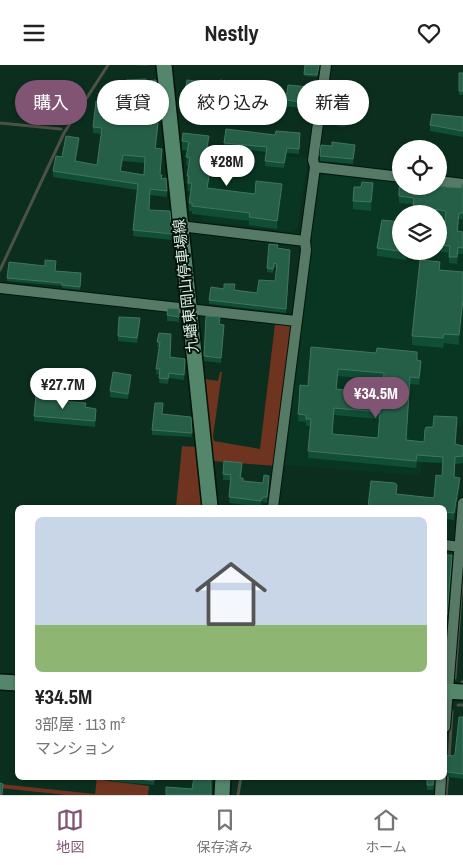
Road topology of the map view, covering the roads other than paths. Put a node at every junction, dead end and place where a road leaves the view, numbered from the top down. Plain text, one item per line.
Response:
1 (164, 65) edge
2 (326, 65) edge
3 (316, 167) junction
4 (392, 176) edge
5 (447, 182) edge
6 (463, 184) edge
7 (180, 226) junction
8 (305, 241) junction
9 (0, 288) edge
10 (188, 310) junction
11 (296, 321) junction
12 (463, 503) edge
13 (210, 505) edge
14 (273, 505) edge
15 (447, 545) edge
16 (460, 547) junction
17 (447, 681) edge
18 (0, 682) edge
19 (15, 683) edge
20 (447, 691) edge
21 (463, 692) edge
22 (223, 780) edge
23 (441, 780) edge
24 (222, 795) edge
25 (440, 795) edge

1 - 7 main road, 九蟠東岡山停車場線
2 - 3 street
3 - 4 street
3 - 8 street
5 - 6 street
7 - 8 street
7 - 10 main road, 九蟠東岡山停車場線
8 - 11 street
9 - 10 street
10 - 11 street
10 - 13 main road, 九蟠東岡山停車場線
11 - 14 street
12 - 16 street
15 - 16 street
16 - 17 street
18 - 19 main road
20 - 21 main road
22 - 24 main road
23 - 25 street

